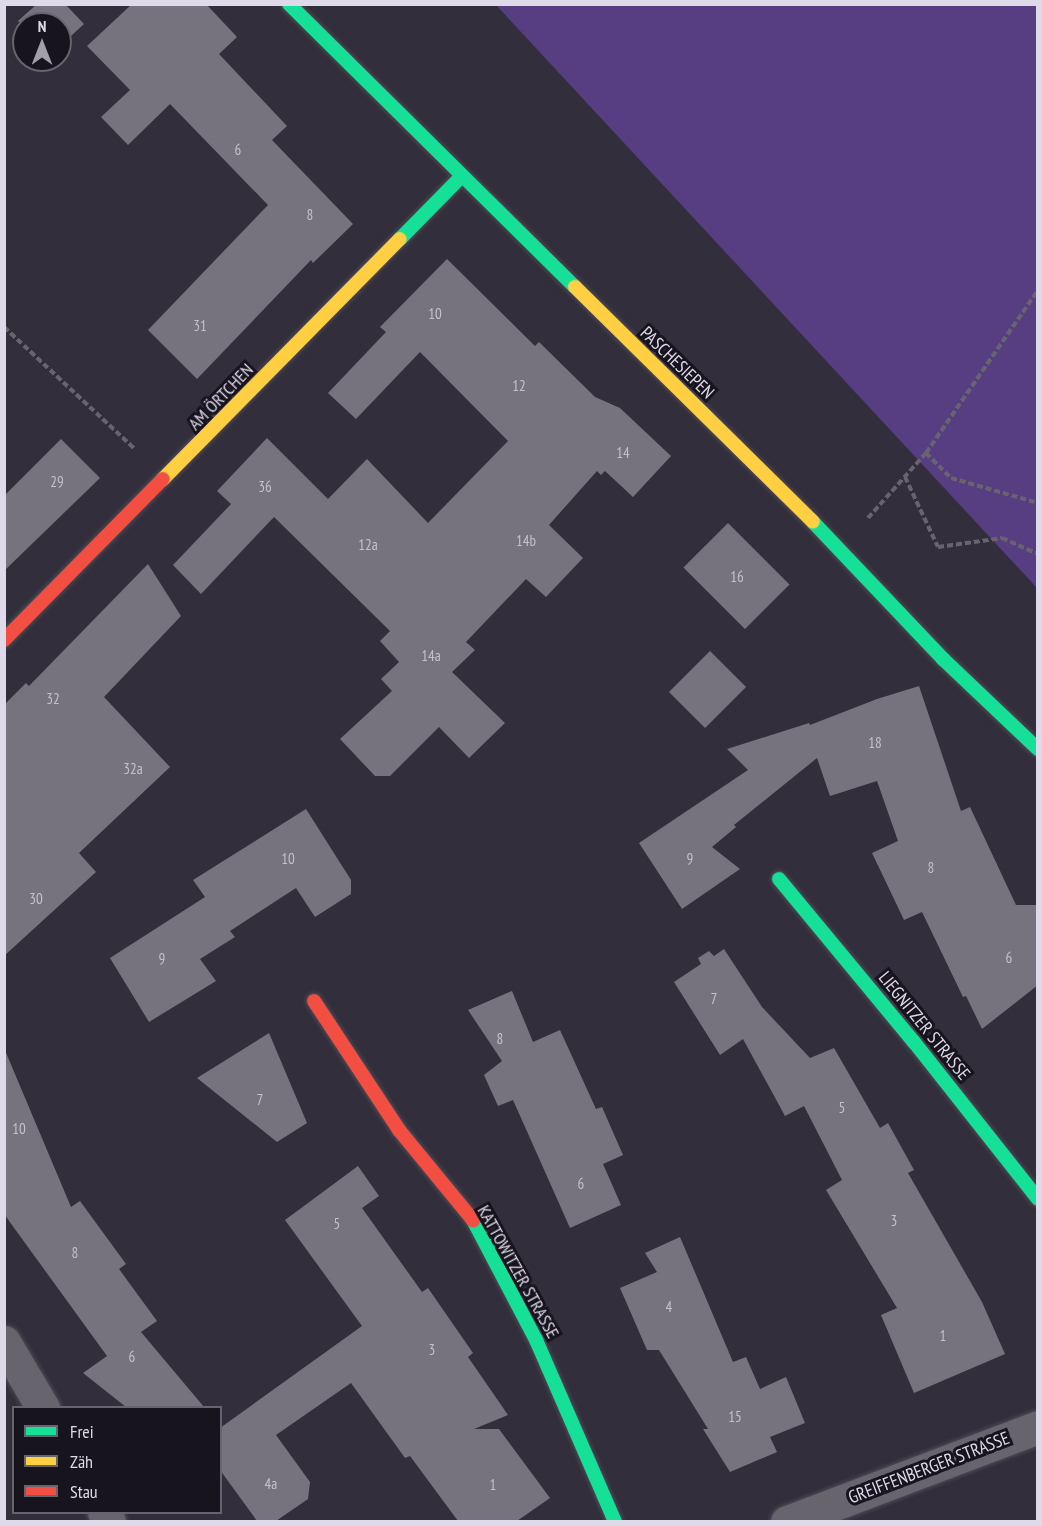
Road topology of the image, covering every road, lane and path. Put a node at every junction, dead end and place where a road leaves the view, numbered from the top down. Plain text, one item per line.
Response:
1 (289, 4) edge
2 (461, 177) junction
3 (1038, 290) edge
4 (4, 327) edge
5 (926, 453) junction
6 (905, 477) junction
7 (166, 478) junction
8 (1038, 503) edge
9 (841, 549) junction
10 (1038, 554) edge
11 (4, 640) edge
12 (1038, 749) edge
13 (779, 879) dead end
14 (314, 1001) dead end
15 (1038, 1199) edge
16 (4, 1342) edge
17 (42, 1406) edge
18 (1038, 1427) edge
19 (615, 1521) edge
20 (787, 1521) edge

1 - 2 street, PASCHESIEPEN
2 - 7 street, AM ÖRTCHEN
2 - 9 street, PASCHESIEPEN
3 - 5 path
4 - 7 path
5 - 6 path
5 - 8 path
6 - 9 path
6 - 10 path
7 - 11 street, AM ÖRTCHEN
9 - 12 street, PASCHESIEPEN
13 - 15 street, LIEGNITZER STRASSE
14 - 19 street, KATTOWITZER STRASSE
16 - 17 street
18 - 20 street, GREIFFENBERGER STRASSE

